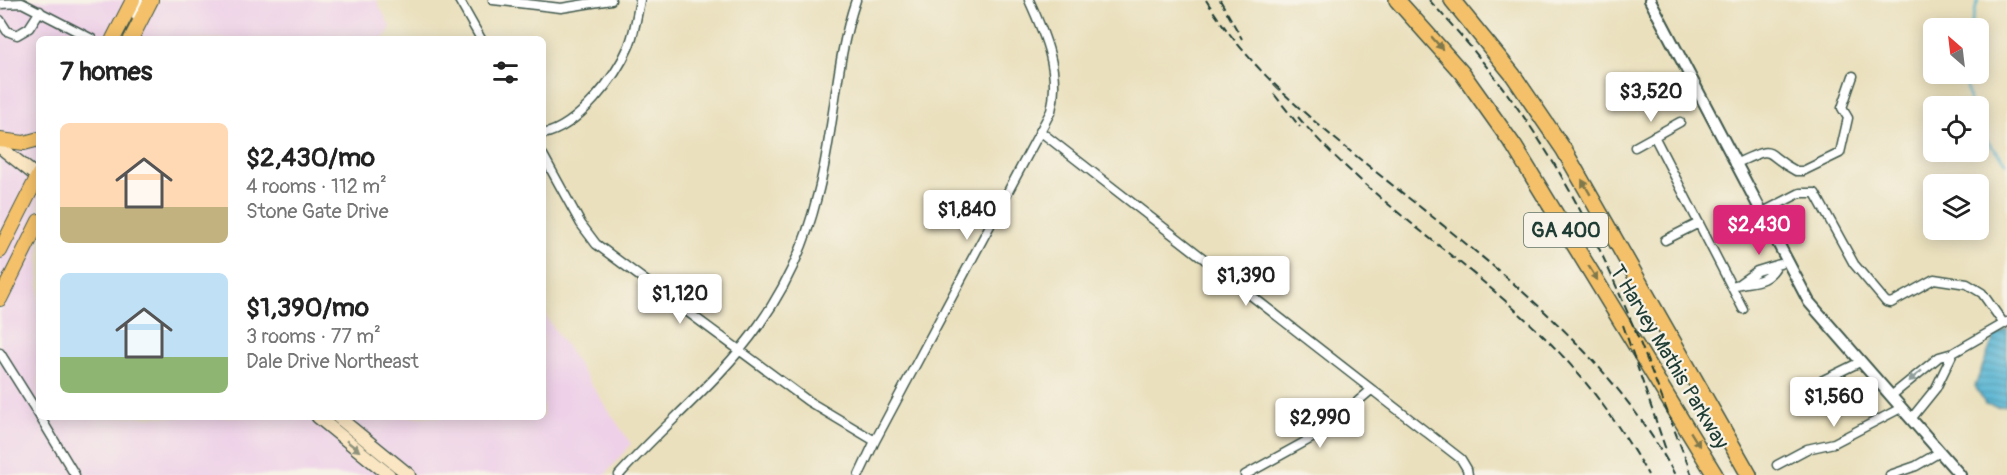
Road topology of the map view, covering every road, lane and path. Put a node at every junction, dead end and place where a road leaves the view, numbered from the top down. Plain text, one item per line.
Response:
1 (133, 0) edge
2 (139, 0) edge
3 (151, 0) edge
4 (459, 0) edge
5 (493, 0) edge
6 (611, 0) edge
7 (639, 0) edge
8 (856, 0) edge
9 (1029, 0) edge
10 (1396, 0) edge
11 (1452, 0) edge
12 (1650, 0) edge
13 (0, 4) edge
14 (39, 11) junction
15 (0, 20) edge
16 (141, 20) junction
17 (86, 36) edge
18 (115, 36) edge
19 (133, 36) edge
20 (479, 36) edge
21 (1853, 76) dead end
22 (1680, 122) dead end
23 (1041, 132) junction
24 (546, 134) edge
25 (1654, 136) junction
26 (0, 140) edge
27 (36, 140) edge
28 (0, 147) edge
29 (1635, 147) dead end
30 (546, 160) edge
31 (1735, 164) junction
32 (36, 174) edge
33 (36, 180) edge
34 (1761, 213) junction
35 (1699, 223) junction
36 (36, 227) edge
37 (1665, 240) dead end
38 (0, 251) edge
39 (1781, 263) junction
40 (1736, 285) junction
41 (0, 299) edge
42 (1743, 309) dead end
43 (2005, 323) edge
44 (739, 351) junction
45 (0, 353) edge
46 (1953, 353) junction
47 (1860, 362) junction
48 (1933, 362) junction
49 (1943, 373) junction
50 (1371, 390) junction
51 (1891, 396) junction
52 (1802, 406) dead end
53 (1901, 408) junction
54 (36, 410) edge
55 (1911, 419) junction
56 (42, 420) edge
57 (322, 420) edge
58 (342, 420) edge
59 (875, 441) junction
60 (1940, 452) junction
61 (1777, 465) dead end
62 (75, 475) edge
63 (389, 475) edge
64 (409, 475) edge
65 (619, 475) edge
66 (859, 475) edge
67 (1245, 475) edge
68 (1468, 475) edge
69 (1715, 475) edge
70 (1749, 475) edge
71 (1890, 475) edge
72 (1960, 475) edge

1 - 18 highway
2 - 16 street
3 - 16 highway
4 - 20 street
5 - 6 street
7 - 24 street
8 - 44 street
9 - 23 street
10 -> 69 highway, T Harvey Mathis Parkway / GA 400
70 -> 11 highway, T Harvey Mathis Parkway / GA 400
12 - 31 street
13 - 14 street
14 - 15 street
14 - 17 street
16 - 19 highway
21 - 31 street
22 - 25 street
23 - 50 street
23 - 59 street
25 - 29 street
25 - 35 street
26 - 27 highway
28 - 32 main road
30 - 44 street
31 - 34 street
33 - 38 highway
34 - 39 street
34 - 43 street
35 - 37 street
35 - 40 street
36 - 41 highway
39 - 40 street
39 - 47 street
40 - 42 street
43 - 46 street
44 - 59 street
44 - 65 street
45 - 54 street
46 - 48 street
46 - 49 street
47 - 51 street
47 - 52 street
48 - 49 street
48 -> 51 street
49 - 55 street
50 - 67 street
50 - 68 street
51 - 53 street
53 - 55 street
53 - 61 street
55 - 60 street
56 - 62 street
57 -> 63 main road
58 - 64 main road
59 - 66 street
60 - 71 street
60 - 72 street

